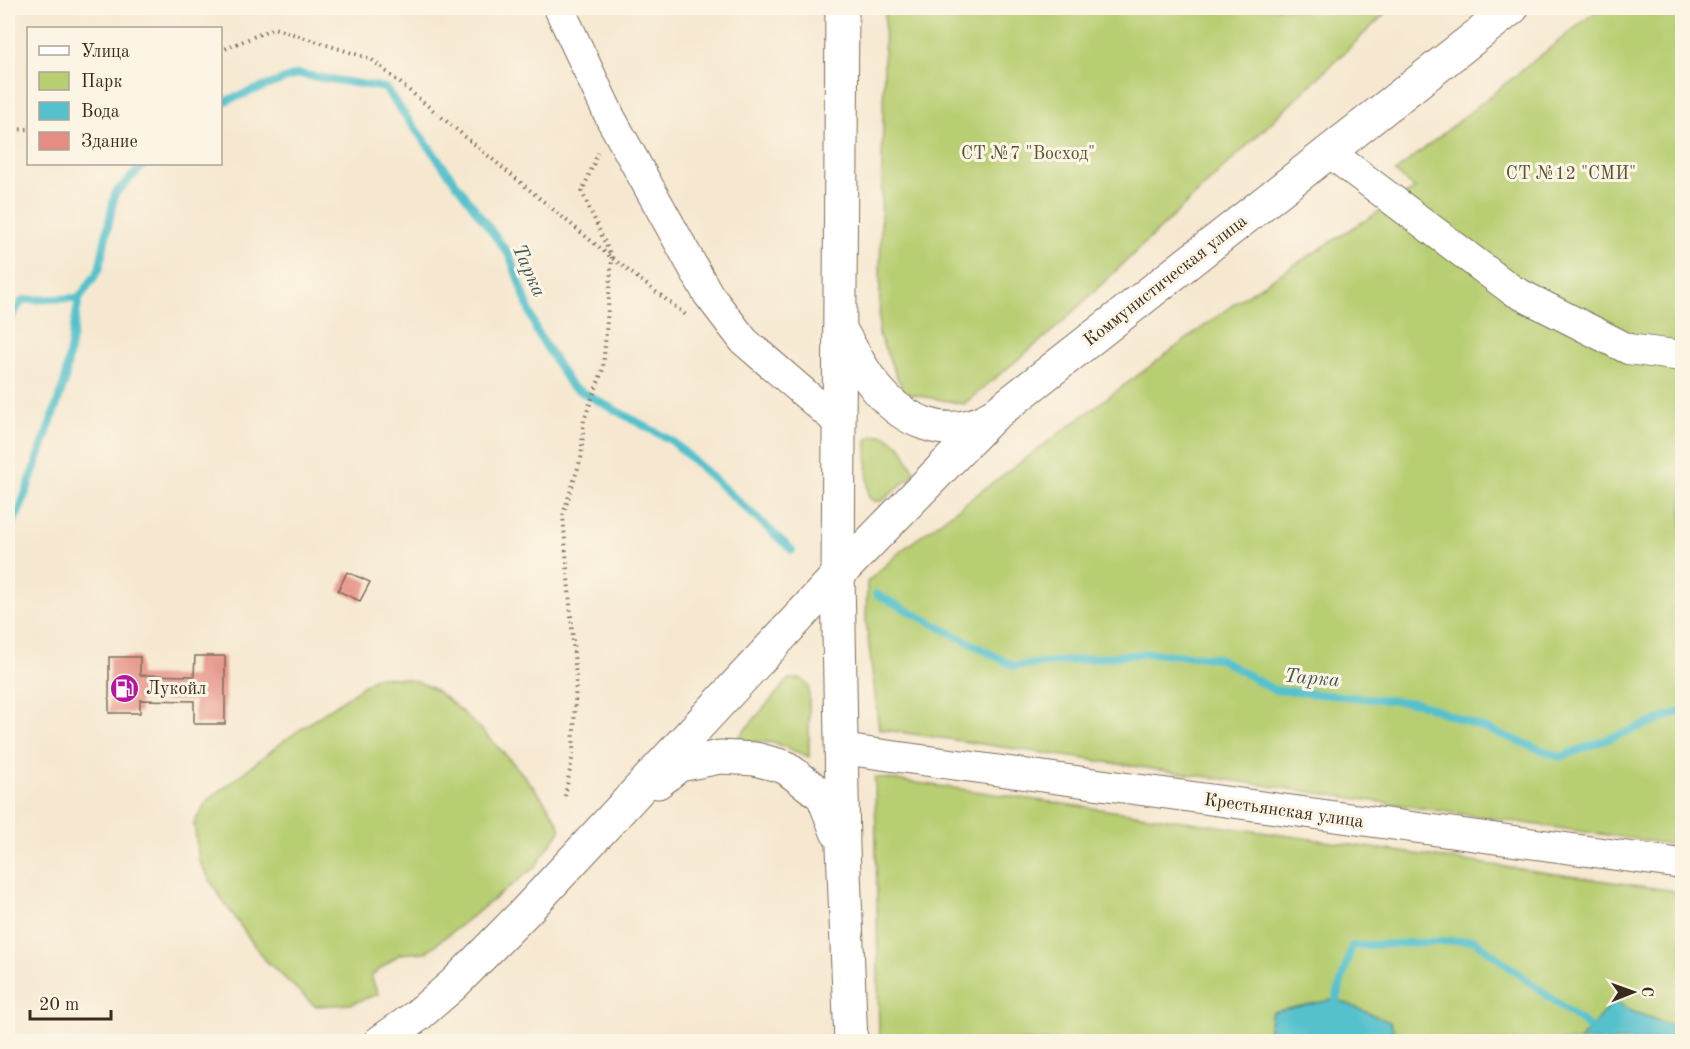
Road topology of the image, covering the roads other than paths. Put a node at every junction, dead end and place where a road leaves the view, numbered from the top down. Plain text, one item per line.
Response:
1 (559, 8) edge
2 (842, 8) edge
3 (1512, 8) edge
4 (1329, 152) junction
5 (840, 328) junction
6 (1683, 356) edge
7 (993, 416) junction
8 (838, 422) junction
9 (838, 575) junction
10 (841, 749) junction
11 (610, 820) junction
12 (843, 847) junction
13 (1683, 864) edge
14 (380, 1041) edge
15 (851, 1041) edge

1 - 8 street
2 - 5 main road
3 - 4 main road, Коммунистическая улица
4 - 6 street
4 - 7 main road, Коммунистическая улица
5 - 7 main road
5 - 8 main road
7 - 9 main road, Коммунистическая улица
8 - 9 main road
9 - 10 main road
9 - 11 main road, Коммунистическая улица
10 - 12 main road
10 - 13 street, Крестьянская улица
11 - 12 main road
11 - 14 main road
12 - 15 main road

